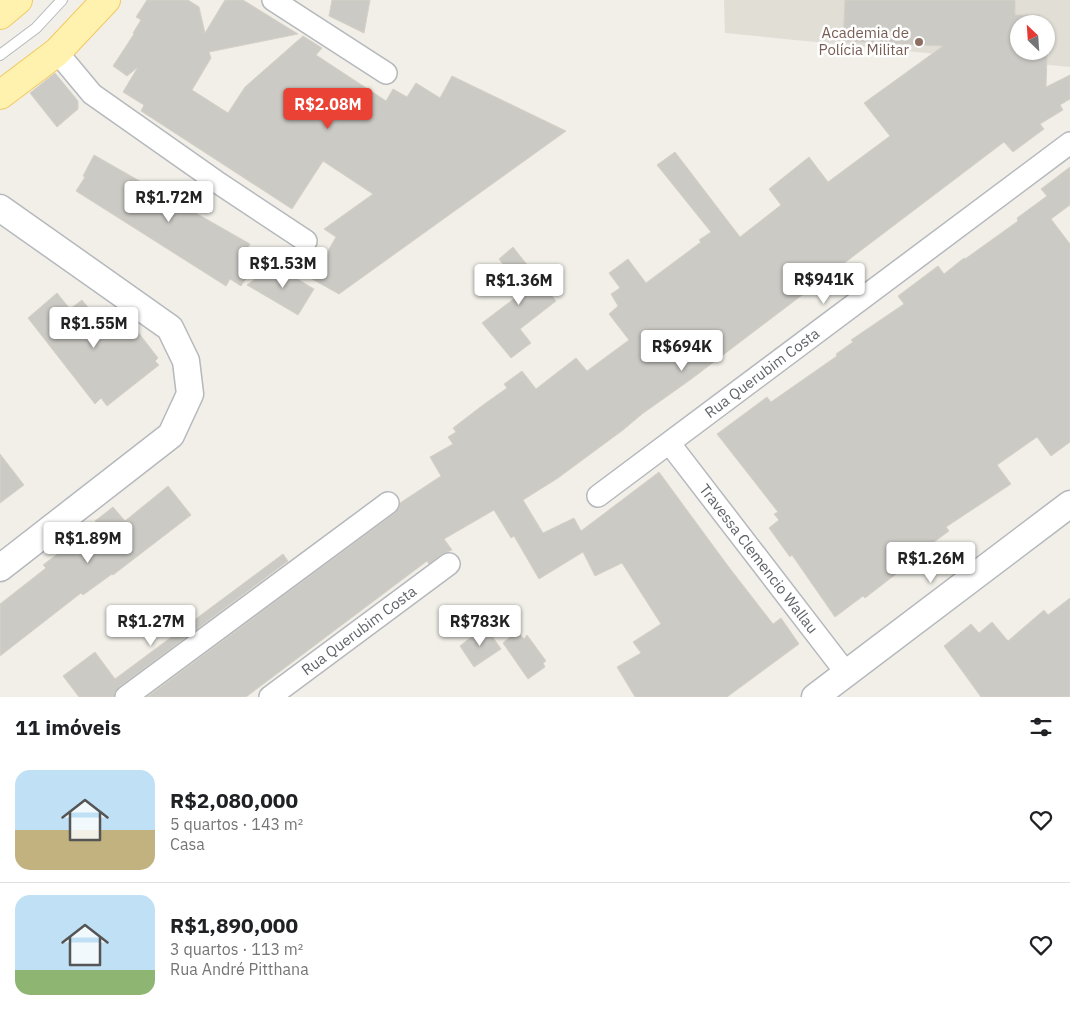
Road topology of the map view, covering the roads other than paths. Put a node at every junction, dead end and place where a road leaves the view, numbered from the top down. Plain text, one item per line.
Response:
1 (18, 0) edge
2 (62, 0) edge
3 (106, 0) edge
4 (273, 0) edge
5 (0, 15) edge
6 (56, 52) junction
7 (0, 55) edge
8 (386, 73) dead end
9 (0, 95) edge
10 (1070, 143) edge
11 (0, 208) edge
12 (306, 241) dead end
13 (670, 444) junction
14 (598, 496) dead end
15 (388, 503) dead end
16 (1070, 504) edge
17 (449, 564) dead end
18 (0, 568) edge
19 (847, 674) junction
20 (126, 697) edge
21 (270, 697) edge
22 (815, 697) edge

1 - 5 main road
2 - 7 lane
3 - 6 main road
4 - 8 street
6 - 9 main road
6 - 12 street
10 - 13 street, Rua Querubim Costa
11 - 18 street
13 - 14 street, Rua Querubim Costa
13 - 19 street, Travessa Clemencio Wallau
15 - 20 street
16 - 19 street
17 - 21 street, Rua Querubim Costa
19 - 22 street

